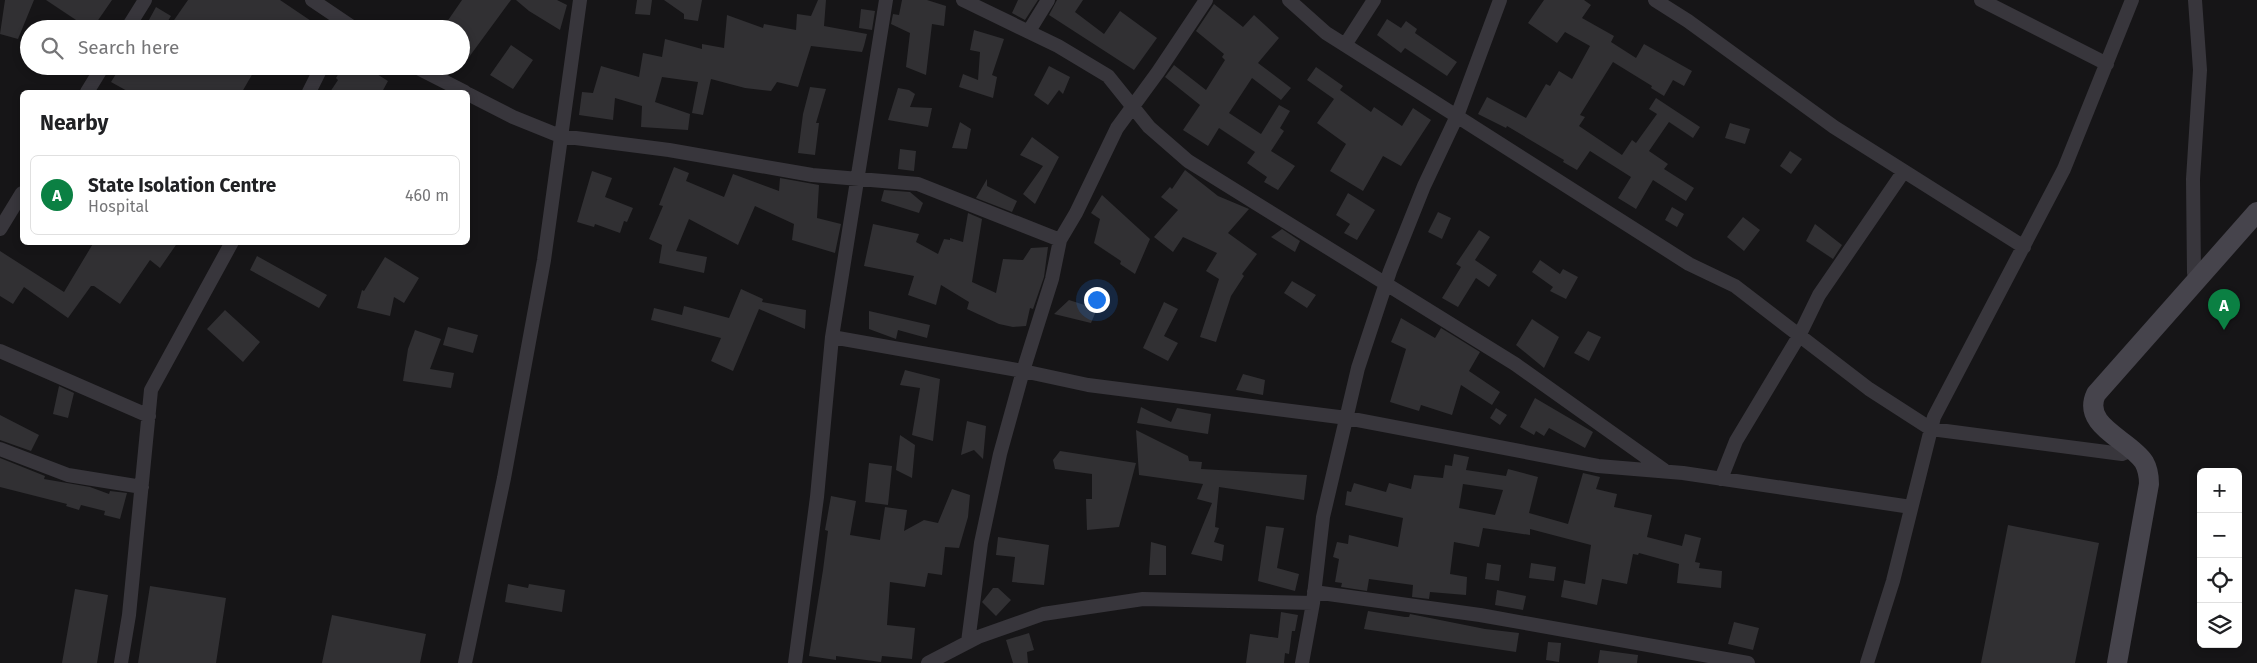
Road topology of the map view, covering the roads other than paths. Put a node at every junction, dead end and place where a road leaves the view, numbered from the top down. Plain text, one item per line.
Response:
1 (146, 0) edge
2 (312, 0) edge
3 (580, 0) edge
4 (886, 0) edge
5 (962, 0) edge
6 (1048, 0) edge
7 (1206, 0) edge
8 (1289, 0) edge
9 (1374, 0) edge
10 (1500, 0) edge
11 (1654, 0) edge
12 (1980, 0) edge
13 (2132, 0) edge
14 (2195, 0) edge
15 (133, 20) edge
16 (339, 20) edge
17 (1029, 31) junction
18 (1344, 45) junction
19 (2106, 64) junction
20 (97, 75) edge
21 (318, 75) edge
22 (431, 75) edge
23 (88, 90) edge
24 (310, 90) edge
25 (460, 90) edge
26 (470, 95) edge
27 (1132, 105) junction
28 (1457, 116) junction
29 (560, 136) junction
30 (1904, 171) junction
31 (857, 179) junction
32 (20, 196) edge
33 (2257, 212) edge
34 (0, 229) edge
35 (1060, 240) junction
36 (230, 245) edge
37 (2024, 247) junction
38 (2197, 278) junction
39 (1386, 285) junction
40 (1798, 336) junction
41 (832, 337) junction
42 (0, 351) edge
43 (1023, 371) junction
44 (149, 416) junction
45 (1347, 418) junction
46 (1931, 429) junction
47 (0, 449) edge
48 (2132, 450) junction
49 (1665, 472) junction
50 (1721, 479) junction
51 (142, 487) junction
52 (1910, 507) junction
53 (1314, 597) junction
54 (968, 642) junction
55 (121, 663) edge
56 (465, 663) edge
57 (795, 663) edge
58 (928, 663) edge
59 (1302, 663) edge
60 (1748, 663) edge
61 (1867, 663) edge
62 (2117, 663) edge

1 - 15 street
2 - 16 street
3 - 29 street
4 - 31 street
5 - 17 street
6 - 17 street
7 - 27 street
8 - 18 street
9 - 18 street
10 - 28 street
11 - 30 street
12 - 19 street
13 - 19 street
14 - 38 street
17 - 27 street
18 - 28 street
19 - 37 street
20 - 23 street
21 - 24 street
22 - 25 street
26 - 29 street
27 - 35 street
27 - 39 street
28 - 39 street
28 - 40 street
29 - 31 street
29 - 56 street
30 - 37 street
30 - 40 street
31 - 35 street
31 - 41 street
32 - 34 street
33 - 38 street
35 - 43 street
36 - 44 street
37 - 46 street
38 - 48 street
39 - 45 street
39 - 49 street
40 - 46 street
40 - 50 street
41 - 43 street
41 - 57 street
42 - 44 street
43 - 45 street
43 - 54 street
44 - 51 street
45 - 49 street
45 - 53 street
46 - 48 street
46 - 52 street
47 - 51 street
48 - 62 street
49 - 50 street
50 - 52 street
51 - 55 street
52 - 61 street
53 - 54 street
53 - 59 street
53 - 60 street
54 - 58 street

